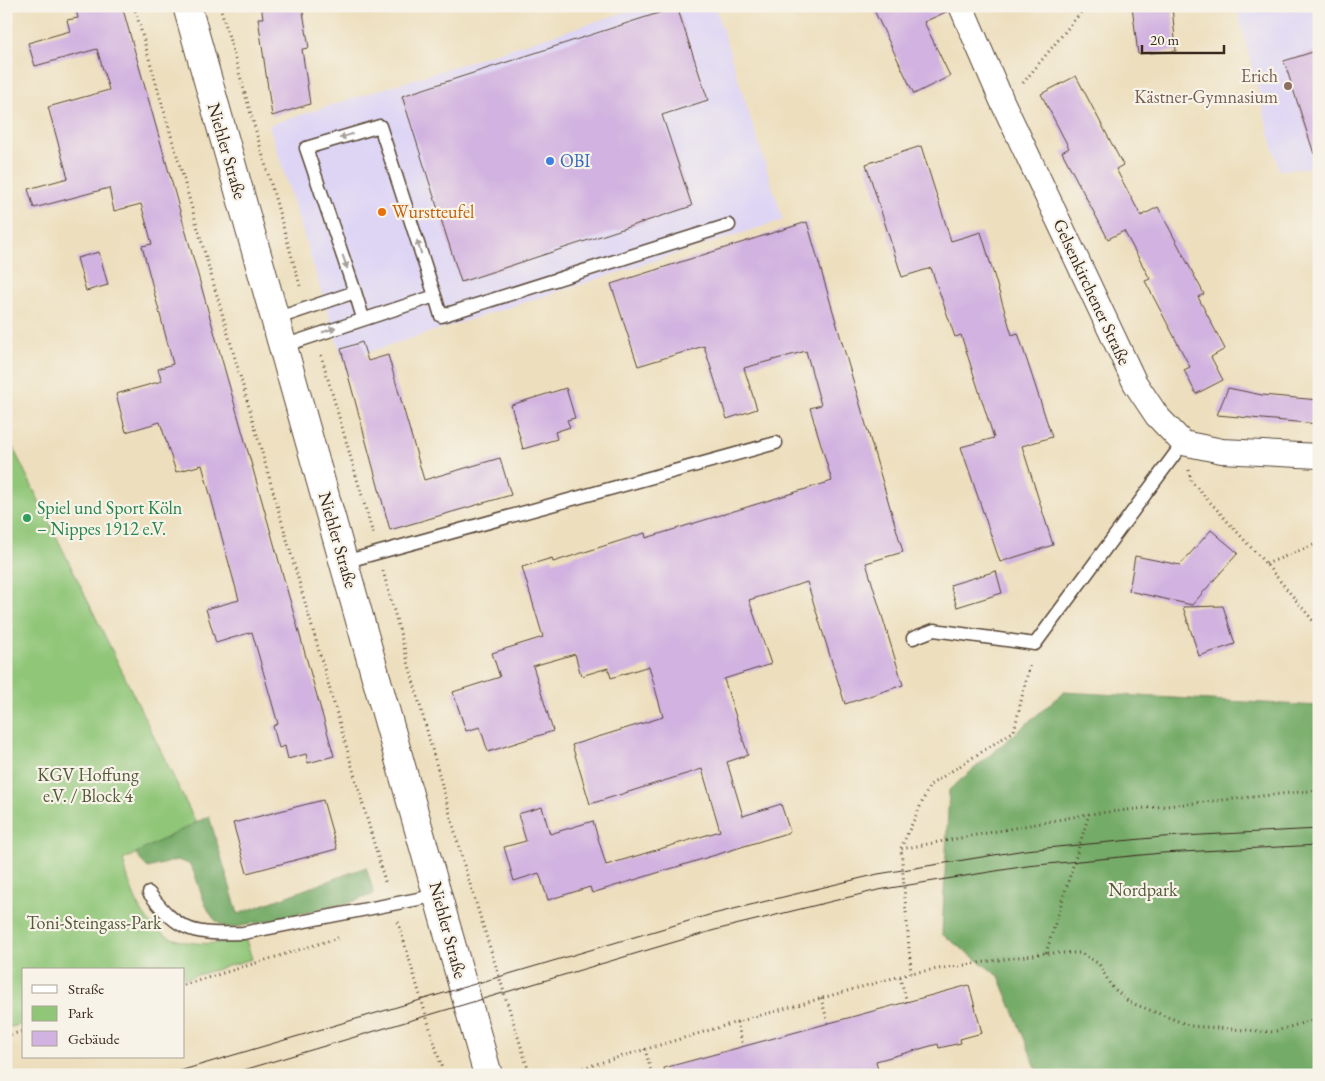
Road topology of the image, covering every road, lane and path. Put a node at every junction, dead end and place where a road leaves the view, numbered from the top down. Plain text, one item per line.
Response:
1 (134, 6) edge
2 (187, 6) edge
3 (961, 6) edge
4 (1086, 6) edge
5 (1002, 101) junction
6 (729, 225) dead end
7 (355, 292) junction
8 (434, 296) junction
9 (364, 318) junction
10 (275, 319) junction
11 (283, 346) junction
12 (776, 443) dead end
13 (1184, 443) junction
14 (1319, 456) edge
15 (1319, 543) edge
16 (344, 562) junction
17 (1266, 564) junction
18 (1319, 628) edge
19 (913, 638) dead end
20 (1035, 644) junction
21 (1319, 790) edge
22 (1089, 814) junction
23 (900, 849) junction
24 (149, 893) dead end
25 (440, 902) junction
26 (392, 906) junction
27 (397, 920) junction
28 (388, 922) dead end
29 (342, 937) dead end
30 (1046, 953) junction
31 (911, 973) junction
32 (900, 977) junction
33 (185, 985) edge
34 (821, 998) junction
35 (907, 1002) dead end
36 (1319, 1018) edge
37 (737, 1022) junction
38 (828, 1023) dead end
39 (22, 1032) edge
40 (6, 1036) edge
41 (743, 1046) dead end
42 (645, 1050) junction
43 (651, 1071) dead end
44 (444, 1075) edge
45 (488, 1075) edge
46 (559, 1075) edge

1 - 26 path
2 - 10 street, Niehler Straße
3 - 5 street, Gelsenkirchener Straße
4 - 5 path
5 - 13 street, Gelsenkirchener Straße
6 - 8 lane
8 -> 7 lane
7 - 9 lane
7 - 10 lane
8 - 9 lane
11 -> 9 lane
10 - 11 street, Niehler Straße
11 - 16 street, Niehler Straße
12 - 16 lane
13 - 14 street
13 - 17 path
13 - 20 lane
15 - 17 path
16 - 25 street, Niehler Straße
17 - 18 path
19 - 20 lane
20 - 23 path
21 - 22 path
22 - 23 path
22 - 30 path
23 - 31 path
24 - 26 lane
25 - 26 lane
25 - 27 path
25 - 45 street, Niehler Straße
27 - 28 path
27 - 44 path
29 - 33 path
30 - 31 path
30 - 36 path
31 - 32 path
32 - 34 path
32 - 35 path
34 - 37 path
34 - 38 path
37 - 41 path
37 - 42 path
39 - 40 path
42 - 43 path
42 - 46 path

